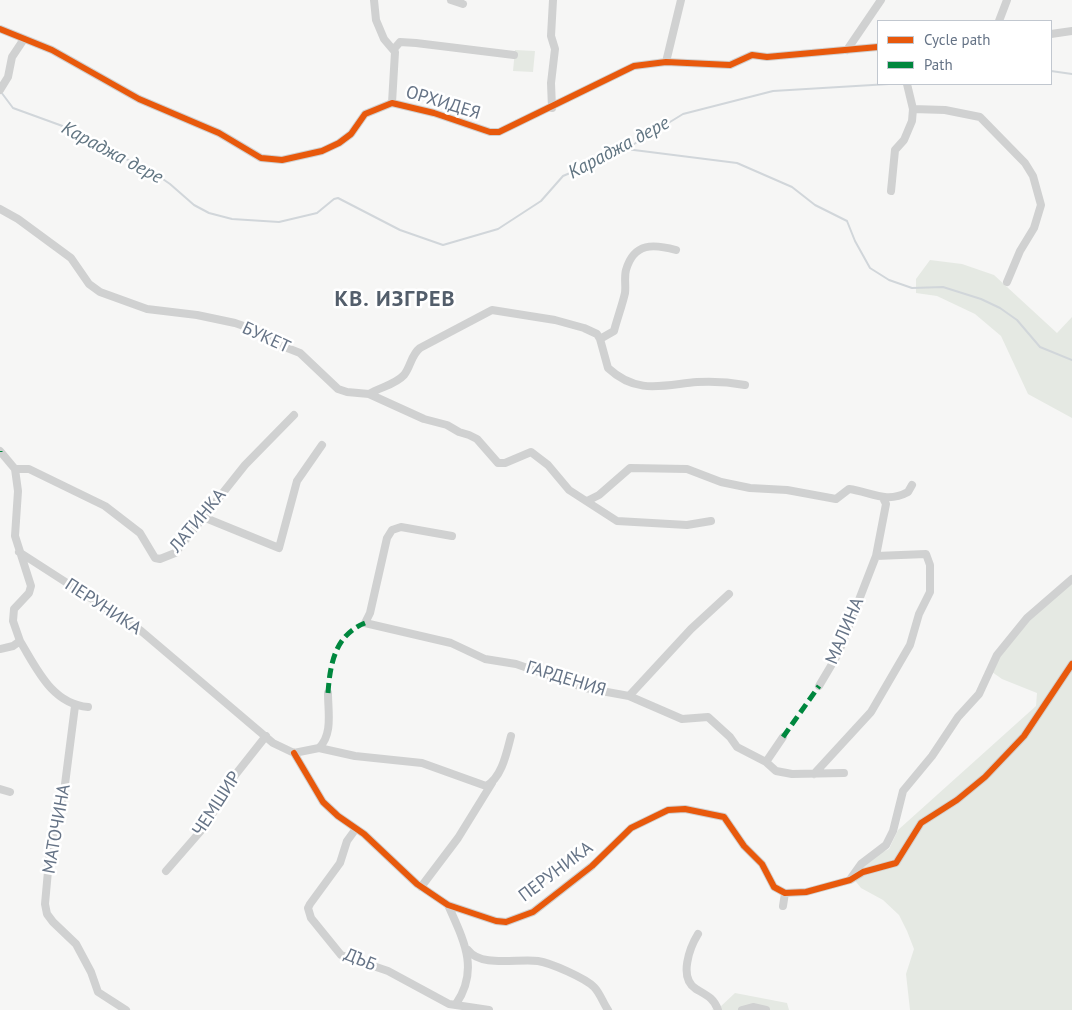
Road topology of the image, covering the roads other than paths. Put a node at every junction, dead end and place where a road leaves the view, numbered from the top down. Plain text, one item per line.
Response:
1 (374, 0) edge
2 (451, 0) edge
3 (553, 0) edge
4 (681, 0) edge
5 (881, 0) edge
6 (1007, 0) edge
7 (463, 4) dead end
8 (999, 20) edge
9 (0, 29) edge
10 (1072, 31) edge
11 (1052, 34) edge
12 (24, 39) junction
13 (877, 47) edge
14 (394, 49) junction
15 (847, 50) junction
16 (514, 55) dead end
17 (666, 62) junction
18 (907, 85) edge
19 (0, 90) edge
20 (392, 103) junction
21 (552, 108) junction
22 (913, 109) junction
23 (890, 191) dead end
24 (0, 209) edge
25 (676, 250) dead end
26 (1007, 282) dead end
27 (600, 339) junction
28 (745, 385) dead end
29 (369, 394) junction
30 (294, 415) dead end
31 (322, 445) dead end
32 (0, 451) edge
33 (15, 469) junction
34 (912, 485) dead end
35 (884, 498) junction
36 (587, 501) junction
37 (203, 517) junction
38 (711, 521) dead end
39 (452, 536) dead end
40 (19, 552) junction
41 (876, 556) junction
42 (1072, 578) edge
43 (729, 594) dead end
44 (20, 641) junction
45 (0, 649) edge
46 (1072, 664) edge
47 (819, 686) dead end
48 (328, 693) dead end
49 (629, 696) junction
50 (75, 706) junction
51 (88, 707) dead end
52 (266, 736) junction
53 (511, 736) dead end
54 (783, 737) dead end
55 (319, 748) junction
56 (294, 753) junction
57 (766, 762) junction
58 (844, 773) dead end
59 (814, 774) junction
60 (492, 783) junction
61 (0, 789) edge
62 (10, 792) dead end
63 (356, 830) junction
64 (166, 870) dead end
65 (850, 880) junction
66 (421, 887) junction
67 (785, 893) junction
68 (448, 905) junction
69 (783, 906) dead end
70 (698, 934) dead end
71 (468, 950) junction
72 (456, 1004) junction
73 (126, 1010) edge
74 (489, 1010) edge
75 (608, 1010) edge
76 (718, 1010) edge
77 (742, 1010) edge
78 (766, 1010) edge

1 - 14 street
2 - 7 street
3 - 21 street
4 - 17 street
5 - 15 street
6 - 8 street
9 - 12 street, ОРХИДЕЯ
10 - 11 street
12 - 19 street
12 - 20 street, ОРХИДЕЯ
13 - 15 street, ОРХИДЕЯ
14 - 16 street
14 - 20 street
15 - 17 street, ОРХИДЕЯ
17 - 21 street, ОРХИДЕЯ
18 - 22 street
20 - 21 street, ОРХИДЕЯ
22 - 23 street
22 - 26 street
24 - 29 street, БУКЕТ
25 - 27 street
27 - 28 street
27 - 29 street
29 - 36 street, БУКЕТ
30 - 37 street, ЛАТИНКА
31 - 37 street
32 - 33 street
33 - 37 street, ЛАТИНКА
33 - 40 street
34 - 35 street
35 - 36 street
35 - 41 street
36 - 38 street
39 - 49 street, ГАРДЕНИЯ
40 - 44 street
40 - 52 street, ПЕРУНИКА
41 - 47 street, МАЛИНА
41 - 59 street
42 - 65 street
43 - 49 street, ГАРДЕНИЯ
44 - 45 street
44 - 50 street
46 - 65 street
48 - 55 street
49 - 57 street
50 - 51 street
50 - 73 street, МАТОЧИНА
52 - 56 street, ПЕРУНИКА
52 - 64 street, ЧЕМШИР
53 - 60 street
54 - 57 street
55 - 56 street
55 - 60 street
56 - 63 street, ПЕРУНИКА
57 - 59 street
58 - 59 street
60 - 66 street
61 - 62 street
63 - 66 street, ПЕРУНИКА
63 - 72 street, ДЪБ
65 - 67 street
66 - 68 street, ПЕРУНИКА
67 - 68 street, ПЕРУНИКА
67 - 69 street
68 - 71 street
70 - 76 street
71 - 72 street
71 - 75 street
72 - 74 street, ДЪБ
77 - 78 street

